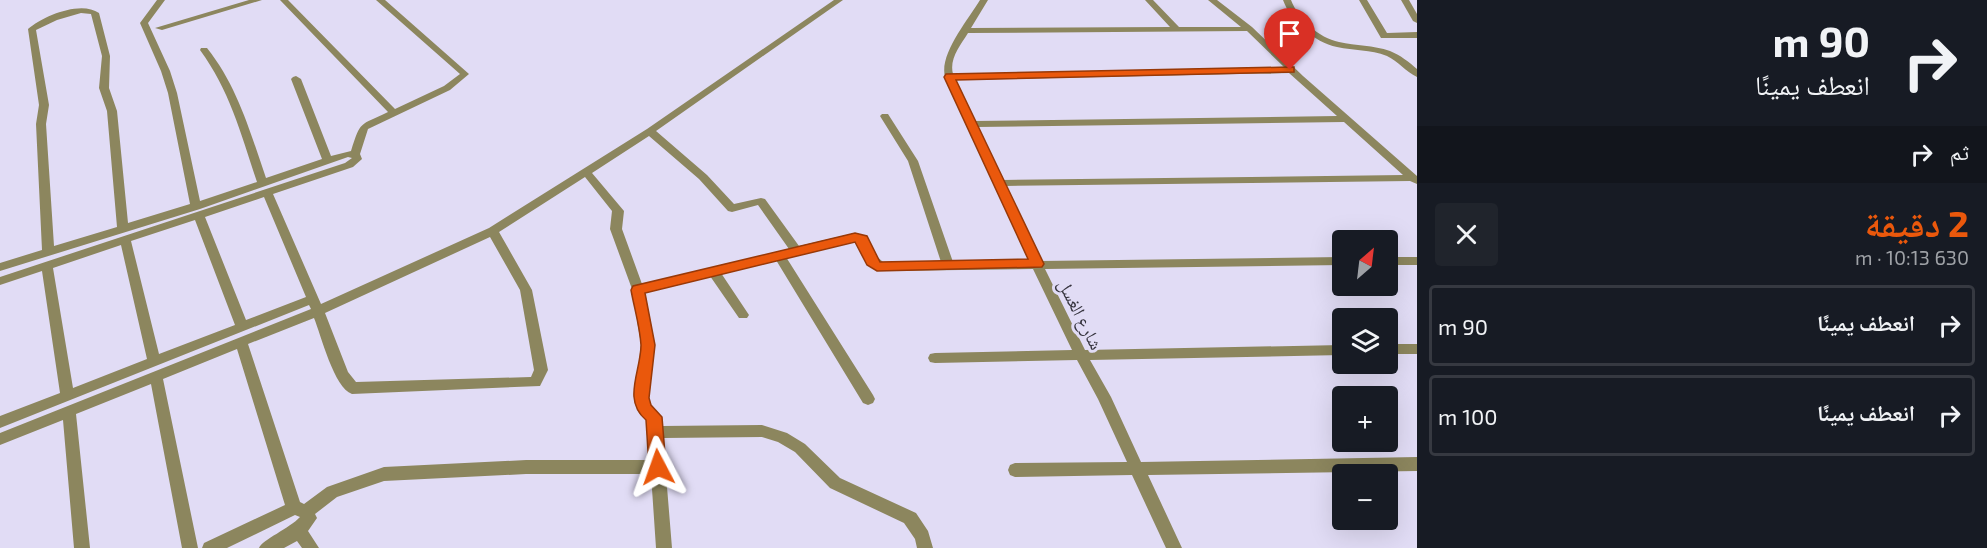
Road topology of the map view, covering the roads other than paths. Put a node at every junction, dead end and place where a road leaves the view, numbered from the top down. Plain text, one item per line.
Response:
1 (161, 0) edge
2 (258, 0) edge
3 (284, 0) edge
4 (380, 0) edge
5 (839, 0) edge
6 (984, 0) edge
7 (1149, 0) edge
8 (1212, 0) edge
9 (1287, 0) edge
10 (1363, 0) edge
11 (1405, 0) edge
12 (1417, 21) edge
13 (159, 28) dead end
14 (1250, 29) junction
15 (1177, 30) junction
16 (965, 31) junction
17 (1417, 35) edge
18 (204, 50) dead end
19 (1406, 64) junction
20 (1417, 64) edge
21 (1290, 70) junction
22 (1417, 74) edge
23 (949, 77) junction
24 (296, 79) dead end
25 (394, 113) junction
26 (885, 116) dead end
27 (1347, 119) junction
28 (971, 124) junction
29 (650, 131) junction
30 (355, 154) junction
31 (328, 161) junction
32 (586, 172) junction
33 (1415, 180) edge
34 (1000, 183) junction
35 (265, 187) junction
36 (197, 210) junction
37 (493, 231) junction
38 (124, 234) junction
39 (796, 250) junction
40 (48, 251) junction
41 (778, 255) junction
42 (1332, 261) edge
43 (1398, 261) edge
44 (1417, 261) edge
45 (1037, 264) junction
46 (47, 266) junction
47 (948, 266) junction
48 (0, 267) edge
49 (713, 271) junction
50 (0, 281) edge
51 (638, 290) junction
52 (316, 305) junction
53 (743, 315) dead end
54 (242, 334) junction
55 (1398, 349) edge
56 (1417, 349) edge
57 (1332, 350) edge
58 (1081, 355) junction
59 (935, 358) dead end
60 (155, 369) junction
61 (868, 399) dead end
62 (68, 403) junction
63 (0, 422) edge
64 (655, 432) junction
65 (0, 439) edge
66 (1417, 464) edge
67 (658, 467) junction
68 (1136, 467) junction
69 (1015, 470) dead end
70 (300, 510) junction
71 (299, 531) junction
72 (82, 548) edge
73 (190, 548) edge
74 (210, 548) edge
75 (267, 548) edge
76 (310, 548) edge
77 (664, 548) edge
78 (925, 548) edge
79 (1174, 548) edge

1 - 36 street
2 - 13 street
3 - 25 street
4 - 25 street
5 - 29 street
6 - 16 street
7 - 15 street
8 - 14 street
9 - 19 street
10 - 17 street
11 - 12 street
14 - 15 street
14 - 21 street
15 - 16 street
16 - 23 street
18 - 35 street
19 - 20 street
19 - 22 street
21 - 23 street
21 - 27 street
23 - 28 street, شارع الغسل
24 - 31 street
25 - 30 street
26 - 47 street
27 - 28 street
27 - 33 street
28 - 34 street, شارع الغسل
29 - 32 street
29 - 39 street
30 - 31 street
30 - 35 street
31 - 35 street
32 - 37 street
32 - 51 street
33 - 34 street
34 - 45 street, شارع الغسل
35 - 36 street
35 - 52 street
36 - 38 street
36 - 54 street
37 - 52 street
37 - 52 street
38 - 40 street
38 - 40 street
38 - 46 street
38 - 60 street
39 - 41 street
39 - 47 street
40 - 48 street
41 - 49 street
41 - 61 street
42 - 45 street
43 - 44 street
45 - 47 street
45 - 58 street, شارع الغسل
46 - 50 street
46 - 62 street
49 - 51 street
49 - 53 street
51 - 64 street
52 - 54 street
54 - 60 street
54 - 70 street
55 - 56 street
57 - 58 street
58 - 59 street
58 - 68 street, شارع الغسل
60 - 62 street
60 - 73 street
62 - 63 street
62 - 65 street
62 - 72 street
64 - 67 street
64 - 78 street
66 - 68 street
67 - 70 street
67 - 77 street
68 - 69 street
68 - 79 street, شارع الغسل
70 - 71 street
70 - 74 street
71 - 75 street
71 - 76 street

